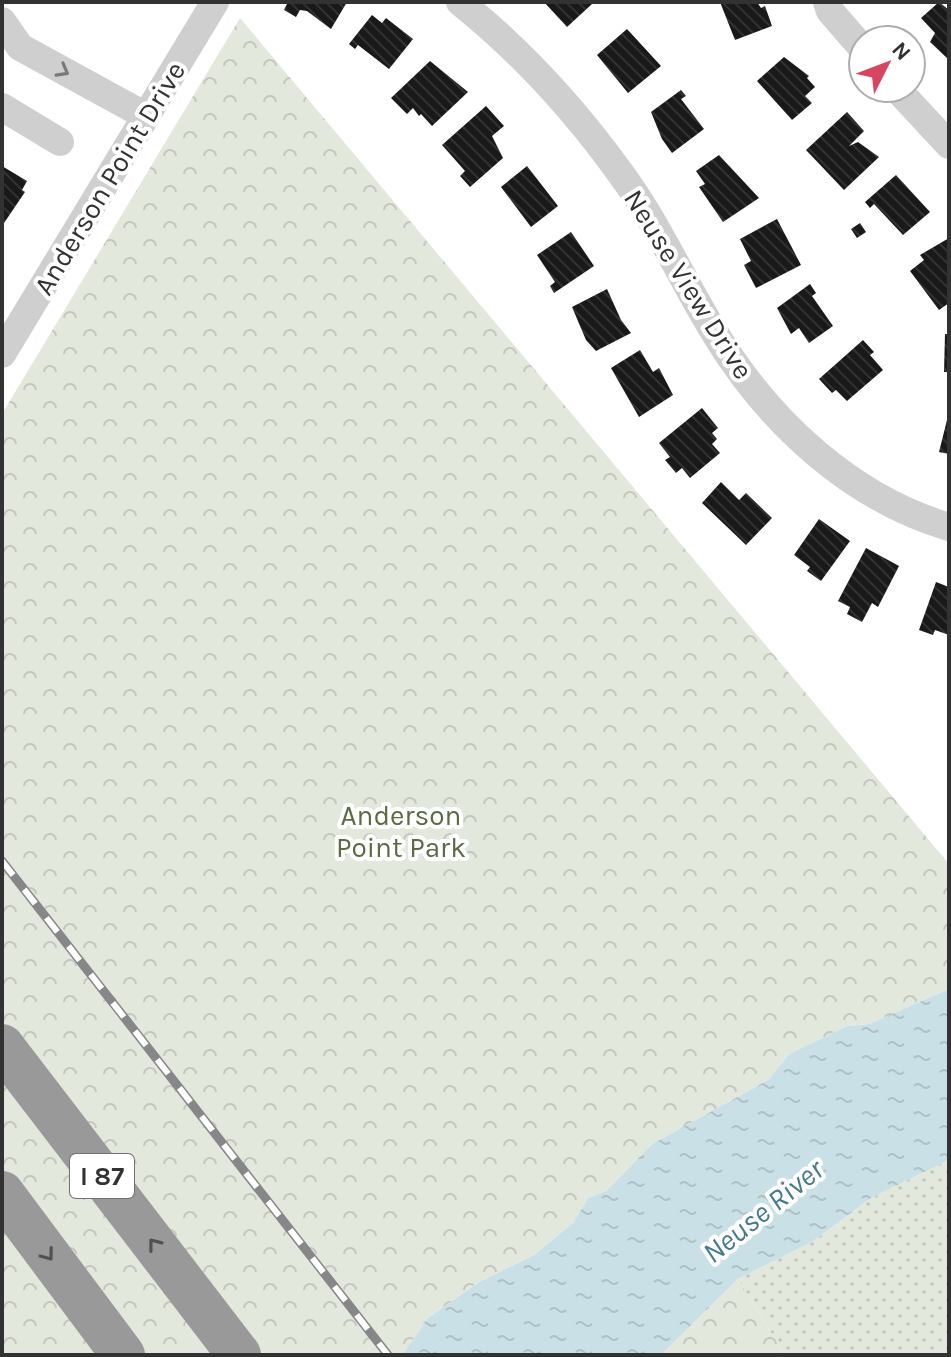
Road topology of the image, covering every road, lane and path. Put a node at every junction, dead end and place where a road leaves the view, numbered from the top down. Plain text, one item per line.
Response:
1 (215, 2) edge
2 (460, 2) edge
3 (827, 2) edge
4 (2, 21) edge
5 (847, 31) edge
6 (11, 52) edge
7 (911, 104) edge
8 (2, 107) edge
9 (146, 116) junction
10 (60, 142) dead end
11 (949, 145) edge
12 (2, 354) edge
13 (949, 527) edge
14 (2, 1046) edge
15 (2, 1193) edge
16 (123, 1355) edge
17 (239, 1355) edge

1 - 9 street, Anderson Point Drive
2 - 13 street, Neuse View Drive
3 - 5 street
4 - 6 street
6 -> 9 street
7 - 11 street
8 - 10 street
9 - 12 street, Anderson Point Drive
17 -> 14 highway, I 87
15 -> 16 highway

